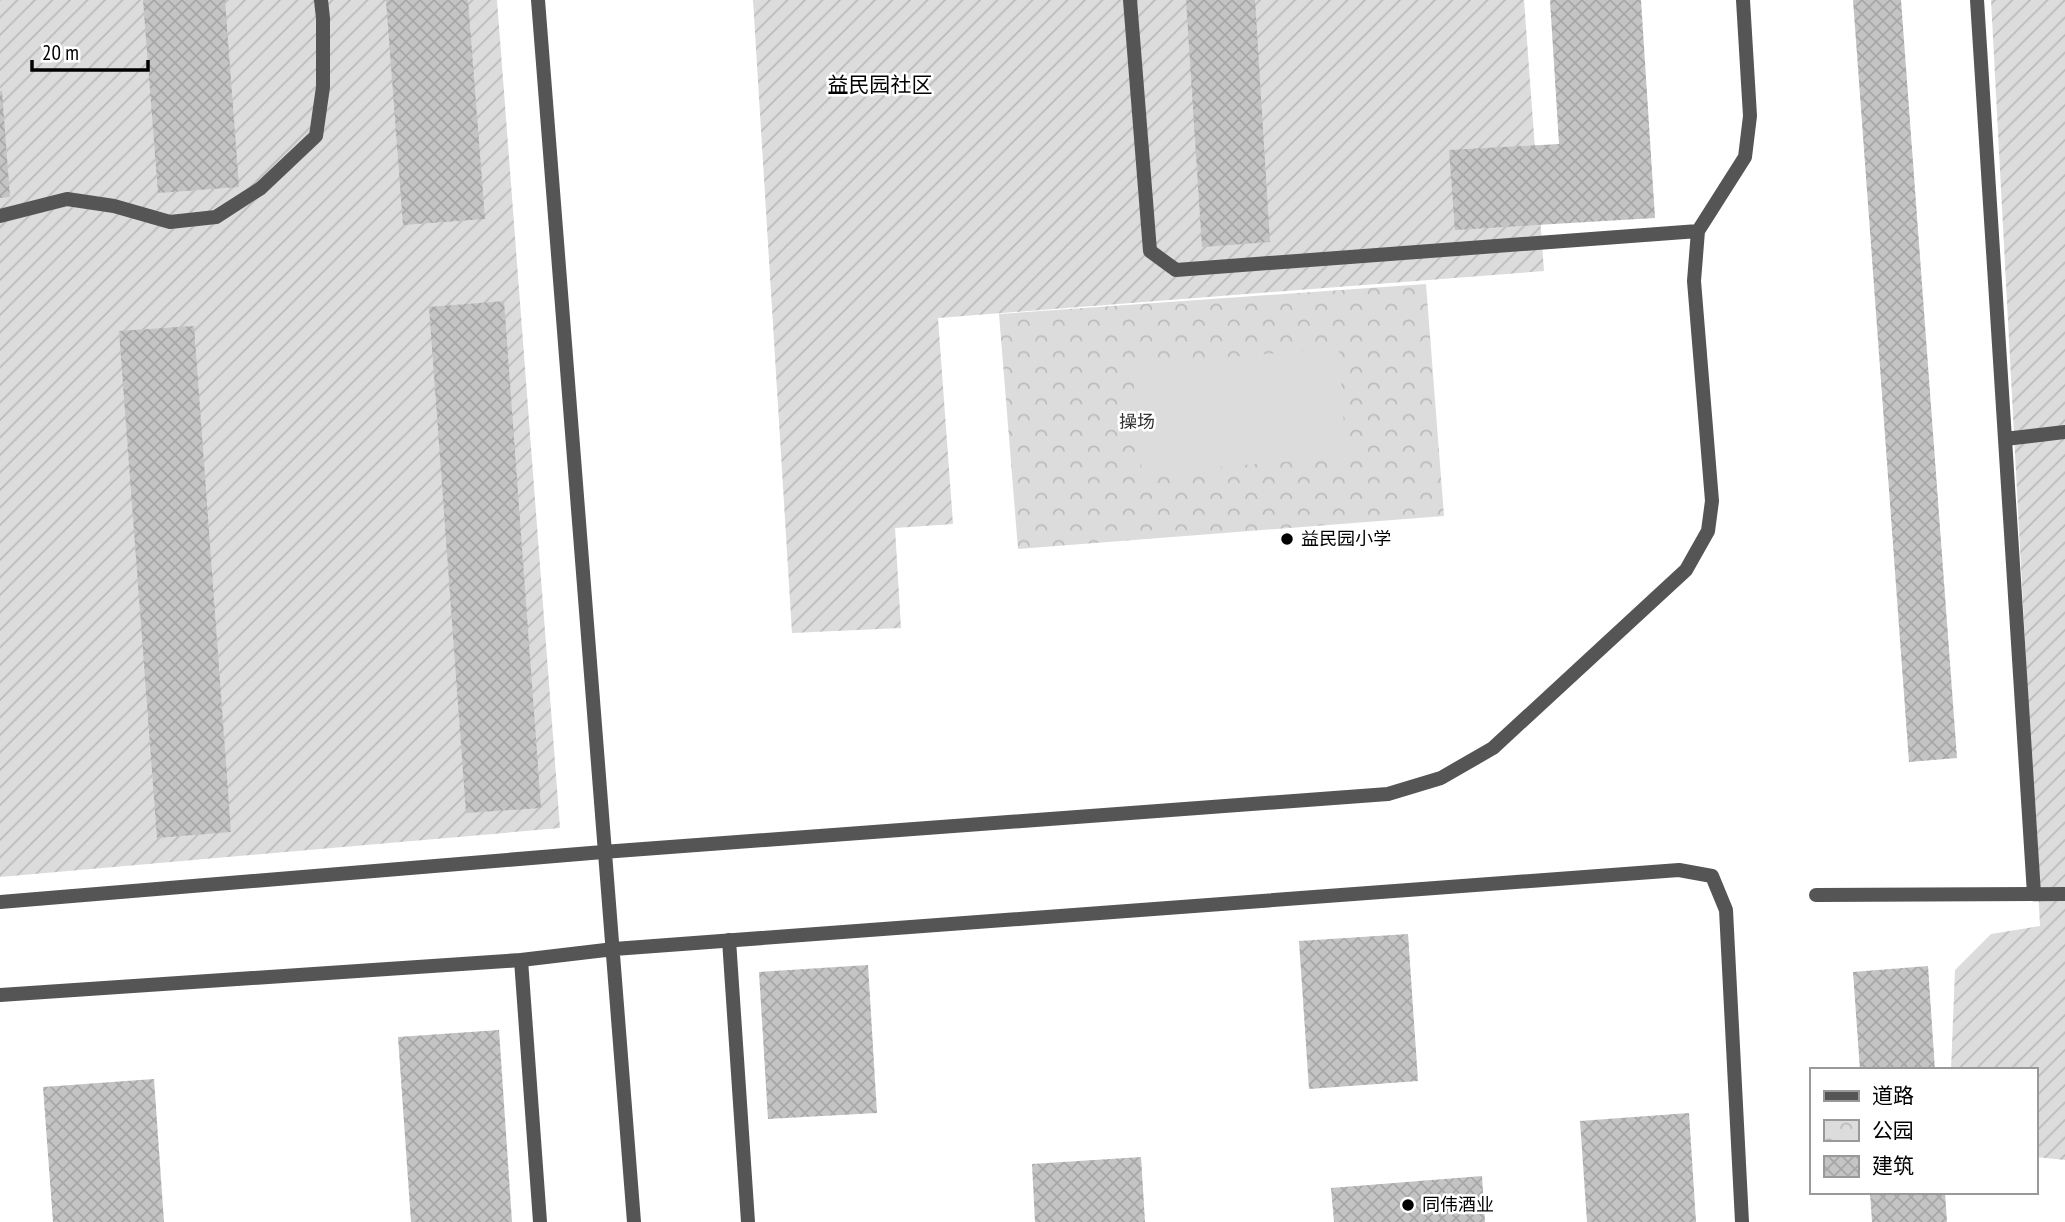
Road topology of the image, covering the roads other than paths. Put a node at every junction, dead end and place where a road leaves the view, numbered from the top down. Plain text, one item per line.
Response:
1 (321, 0) edge
2 (538, 0) edge
3 (1130, 0) edge
4 (1743, 0) edge
5 (1977, 0) edge
6 (0, 216) edge
7 (1698, 231) junction
8 (2065, 432) edge
9 (2005, 439) junction
10 (603, 852) junction
11 (2034, 894) junction
12 (2065, 894) edge
13 (1816, 895) dead end
14 (0, 902) edge
15 (729, 940) junction
16 (614, 948) junction
17 (520, 960) junction
18 (0, 995) edge
19 (540, 1222) edge
20 (634, 1222) edge
21 (747, 1222) edge
22 (1742, 1222) edge

1 - 6 street
2 - 10 street
3 - 7 street
4 - 7 street
5 - 9 street
7 - 10 street
8 - 9 street
9 - 11 street
10 - 14 street
10 - 16 street
11 - 12 street
11 - 13 street
15 - 16 street
15 - 21 street
15 - 22 street
16 - 17 street
16 - 20 street
17 - 18 street
17 - 19 street

